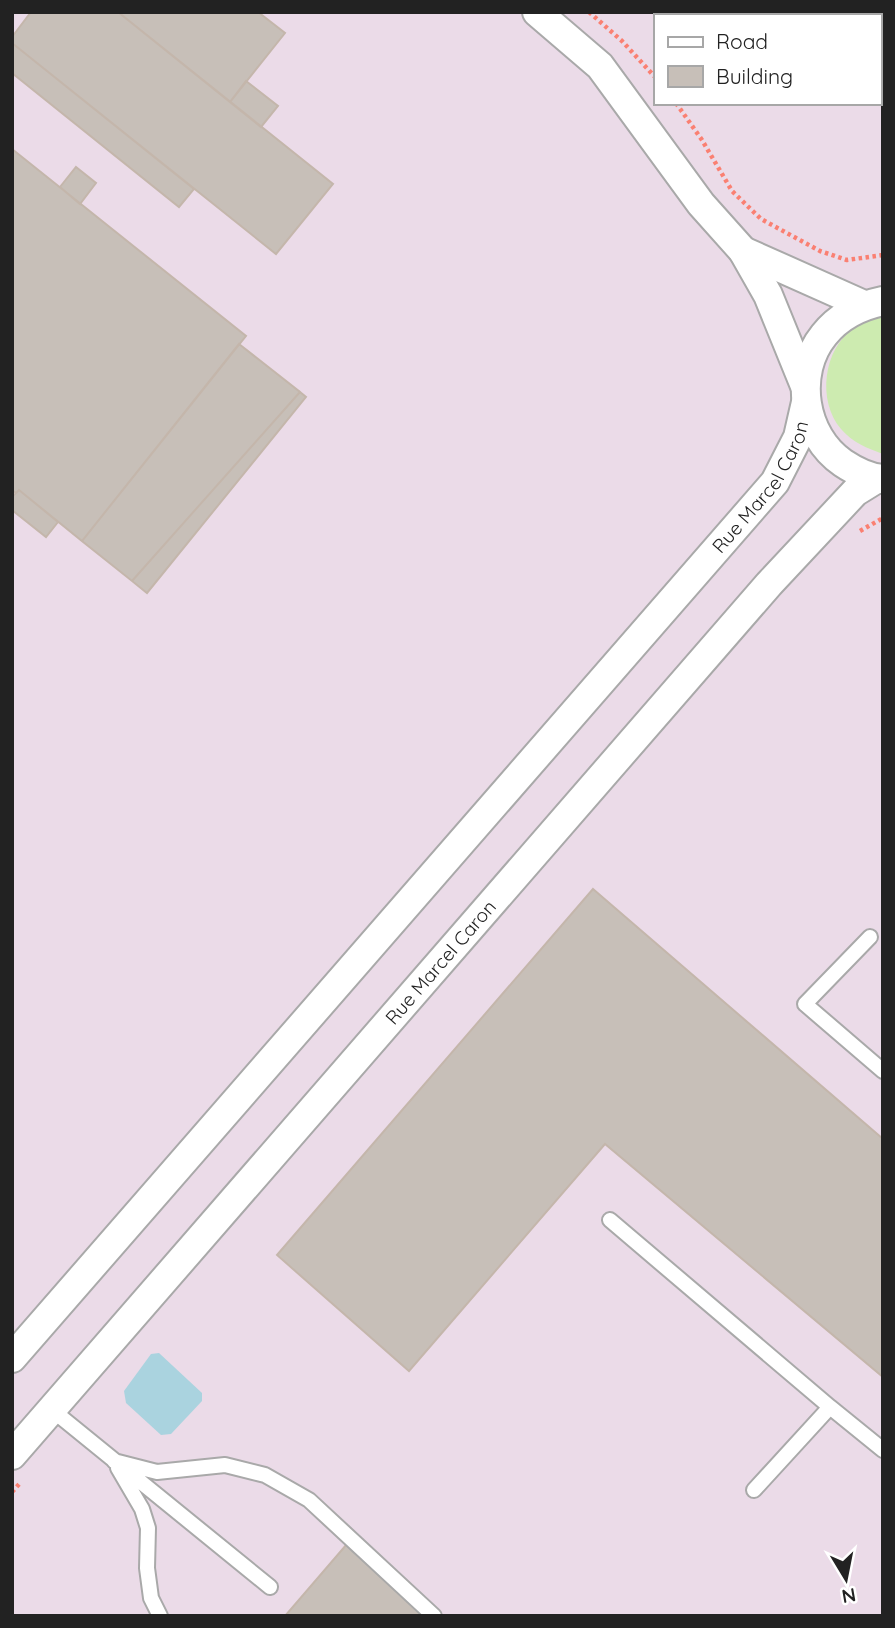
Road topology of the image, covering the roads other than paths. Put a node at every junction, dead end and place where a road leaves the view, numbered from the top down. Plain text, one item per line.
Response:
1 (537, 12) edge
2 (743, 251) junction
3 (873, 303) edge
4 (805, 394) junction
5 (879, 479) edge
6 (870, 937) dead end
7 (883, 1071) edge
8 (610, 1220) dead end
9 (12, 1358) edge
10 (830, 1406) junction
11 (51, 1409) junction
12 (883, 1450) edge
13 (12, 1455) edge
14 (114, 1461) junction
15 (754, 1490) dead end
16 (270, 1587) dead end
17 (160, 1616) edge
18 (434, 1616) edge

1 - 2 street
2 - 3 street
2 - 4 street
3 - 4 street, Rue Marcel Caron
4 - 5 street
4 - 9 street, Rue Marcel Caron
5 - 11 street, Rue Marcel Caron
6 - 7 lane
8 - 10 lane
10 - 12 lane
10 - 15 lane
11 - 13 street, Rue Marcel Caron
11 - 14 lane
14 - 16 lane
14 - 17 lane
14 - 18 lane

